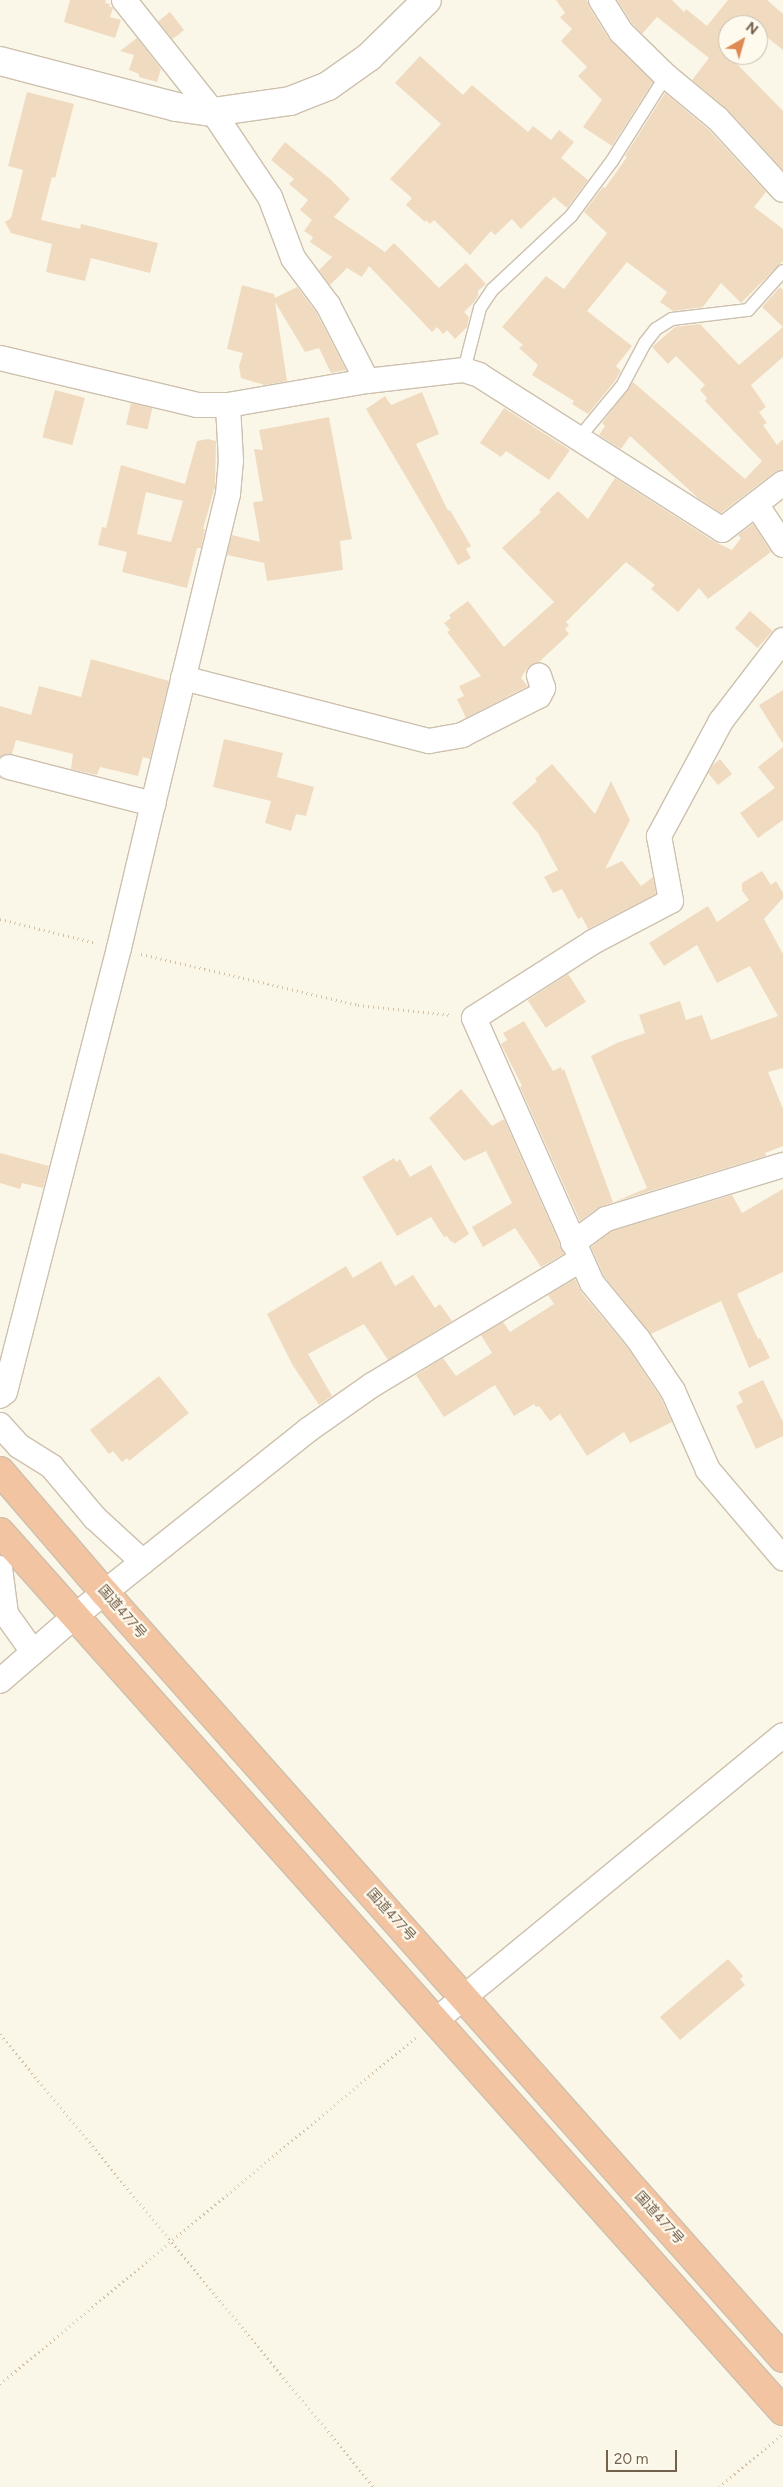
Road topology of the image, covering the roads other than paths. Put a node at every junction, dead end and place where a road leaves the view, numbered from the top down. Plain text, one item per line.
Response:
1 (124, 0) edge
2 (427, 0) edge
3 (601, 0) edge
4 (0, 61) edge
5 (666, 76) junction
6 (213, 112) junction
7 (783, 190) edge
8 (783, 271) edge
9 (0, 358) edge
10 (464, 370) junction
11 (367, 381) junction
12 (228, 405) junction
13 (578, 439) junction
14 (783, 482) edge
15 (756, 504) junction
16 (783, 545) edge
17 (783, 640) edge
18 (539, 676) dead end
19 (183, 678) junction
20 (10, 767) dead end
21 (152, 804) junction
22 (783, 1165) edge
23 (576, 1251) junction
24 (0, 1396) edge
25 (0, 1425) edge
26 (0, 1471) edge
27 (0, 1532) edge
28 (783, 1558) edge
29 (144, 1562) junction
30 (0, 1568) edge
31 (105, 1593) junction
32 (75, 1616) junction
33 (33, 1652) junction
34 (0, 1681) edge
35 (783, 1735) edge
36 (463, 1997) junction
37 (435, 2021) junction
38 (783, 2358) edge
39 (783, 2411) edge

1 - 6 street
2 - 6 street
3 - 5 street
4 - 6 street
5 - 7 street
5 - 10 lane
6 - 11 street
8 - 13 lane
9 - 12 street
10 - 11 street
10 - 13 street
11 - 12 street
12 - 19 street
13 - 15 street
14 - 15 street
15 - 16 street
17 - 23 street
18 - 19 street
19 - 21 street
20 - 21 street
21 - 24 street
22 - 23 street
23 - 28 street
23 - 29 street
25 - 29 street
26 - 31 highway, 国道477号
27 - 32 highway
29 - 31 street
30 - 33 street
31 - 32 street
31 - 36 highway, 国道477号
32 - 33 street
32 - 37 highway
33 - 34 street
35 - 36 street
36 - 37 street
36 - 38 highway, 国道477号
37 - 39 highway

